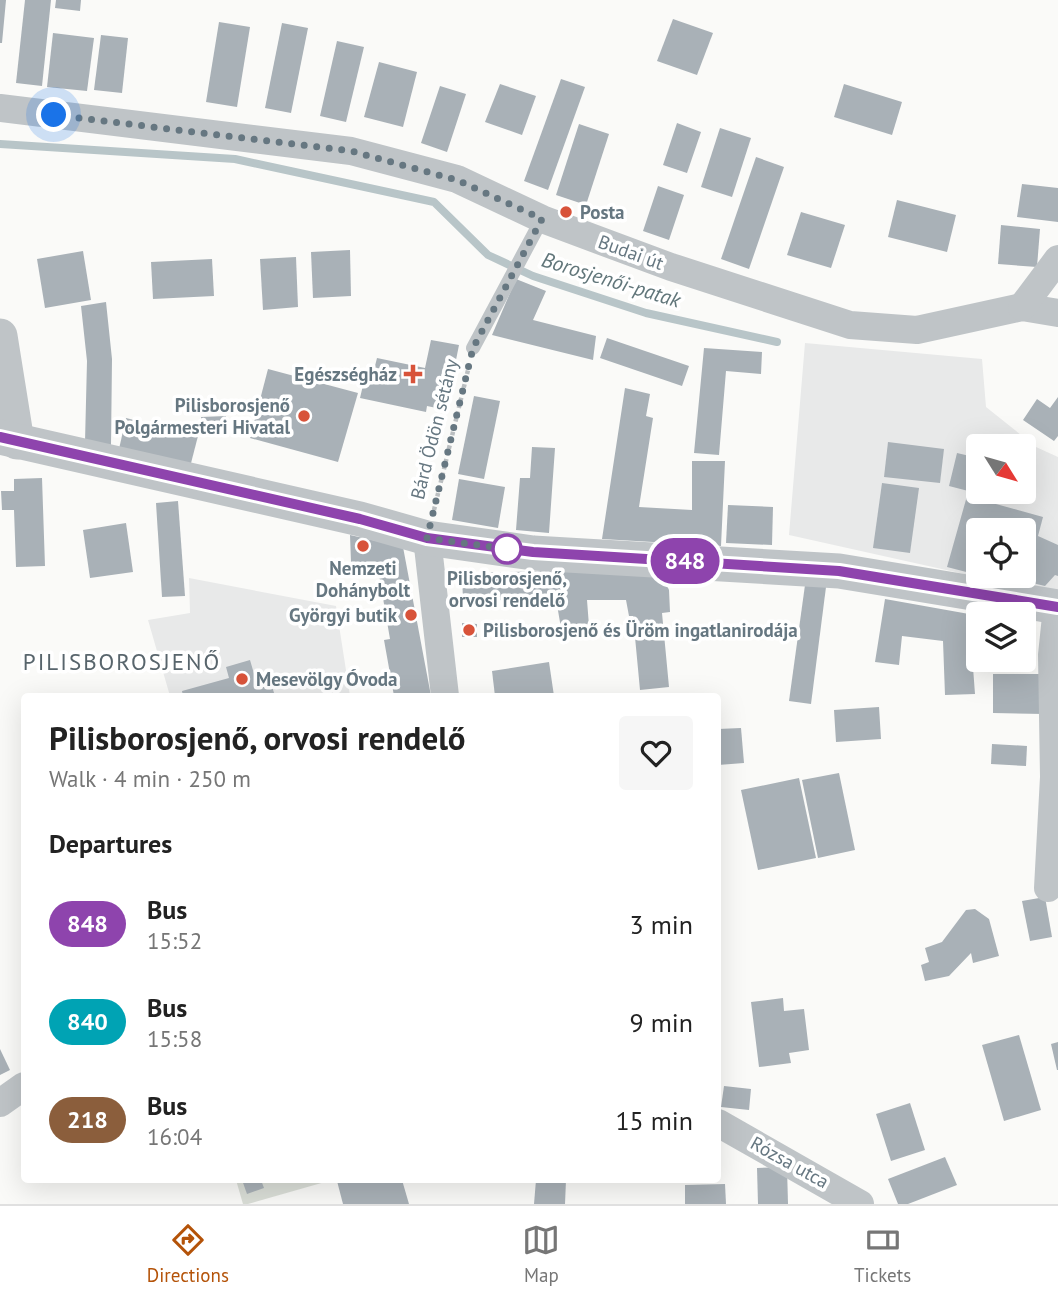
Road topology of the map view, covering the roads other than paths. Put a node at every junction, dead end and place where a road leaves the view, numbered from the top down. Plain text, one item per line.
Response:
1 (0, 108) edge
2 (542, 219) junction
3 (1058, 259) edge
4 (1022, 307) junction
5 (1058, 313) edge
6 (0, 336) edge
7 (473, 348) road end
8 (9, 440) edge
9 (427, 538) junction
10 (1058, 607) edge
11 (445, 693) edge
12 (1048, 888) dead end
13 (21, 1088) edge
14 (0, 1103) edge
15 (721, 1125) edge
16 (860, 1204) edge

1 - 2 street, Budai út
2 - 4 street, Budai út
2 - 7 lane, Bárd Ödön sétány
3 - 4 street
4 - 5 street, Budai út
6 - 8 street
8 - 9 street
9 - 10 street
9 - 11 street
10 - 12 street
13 - 14 street
15 - 16 street, Rózsa utca

